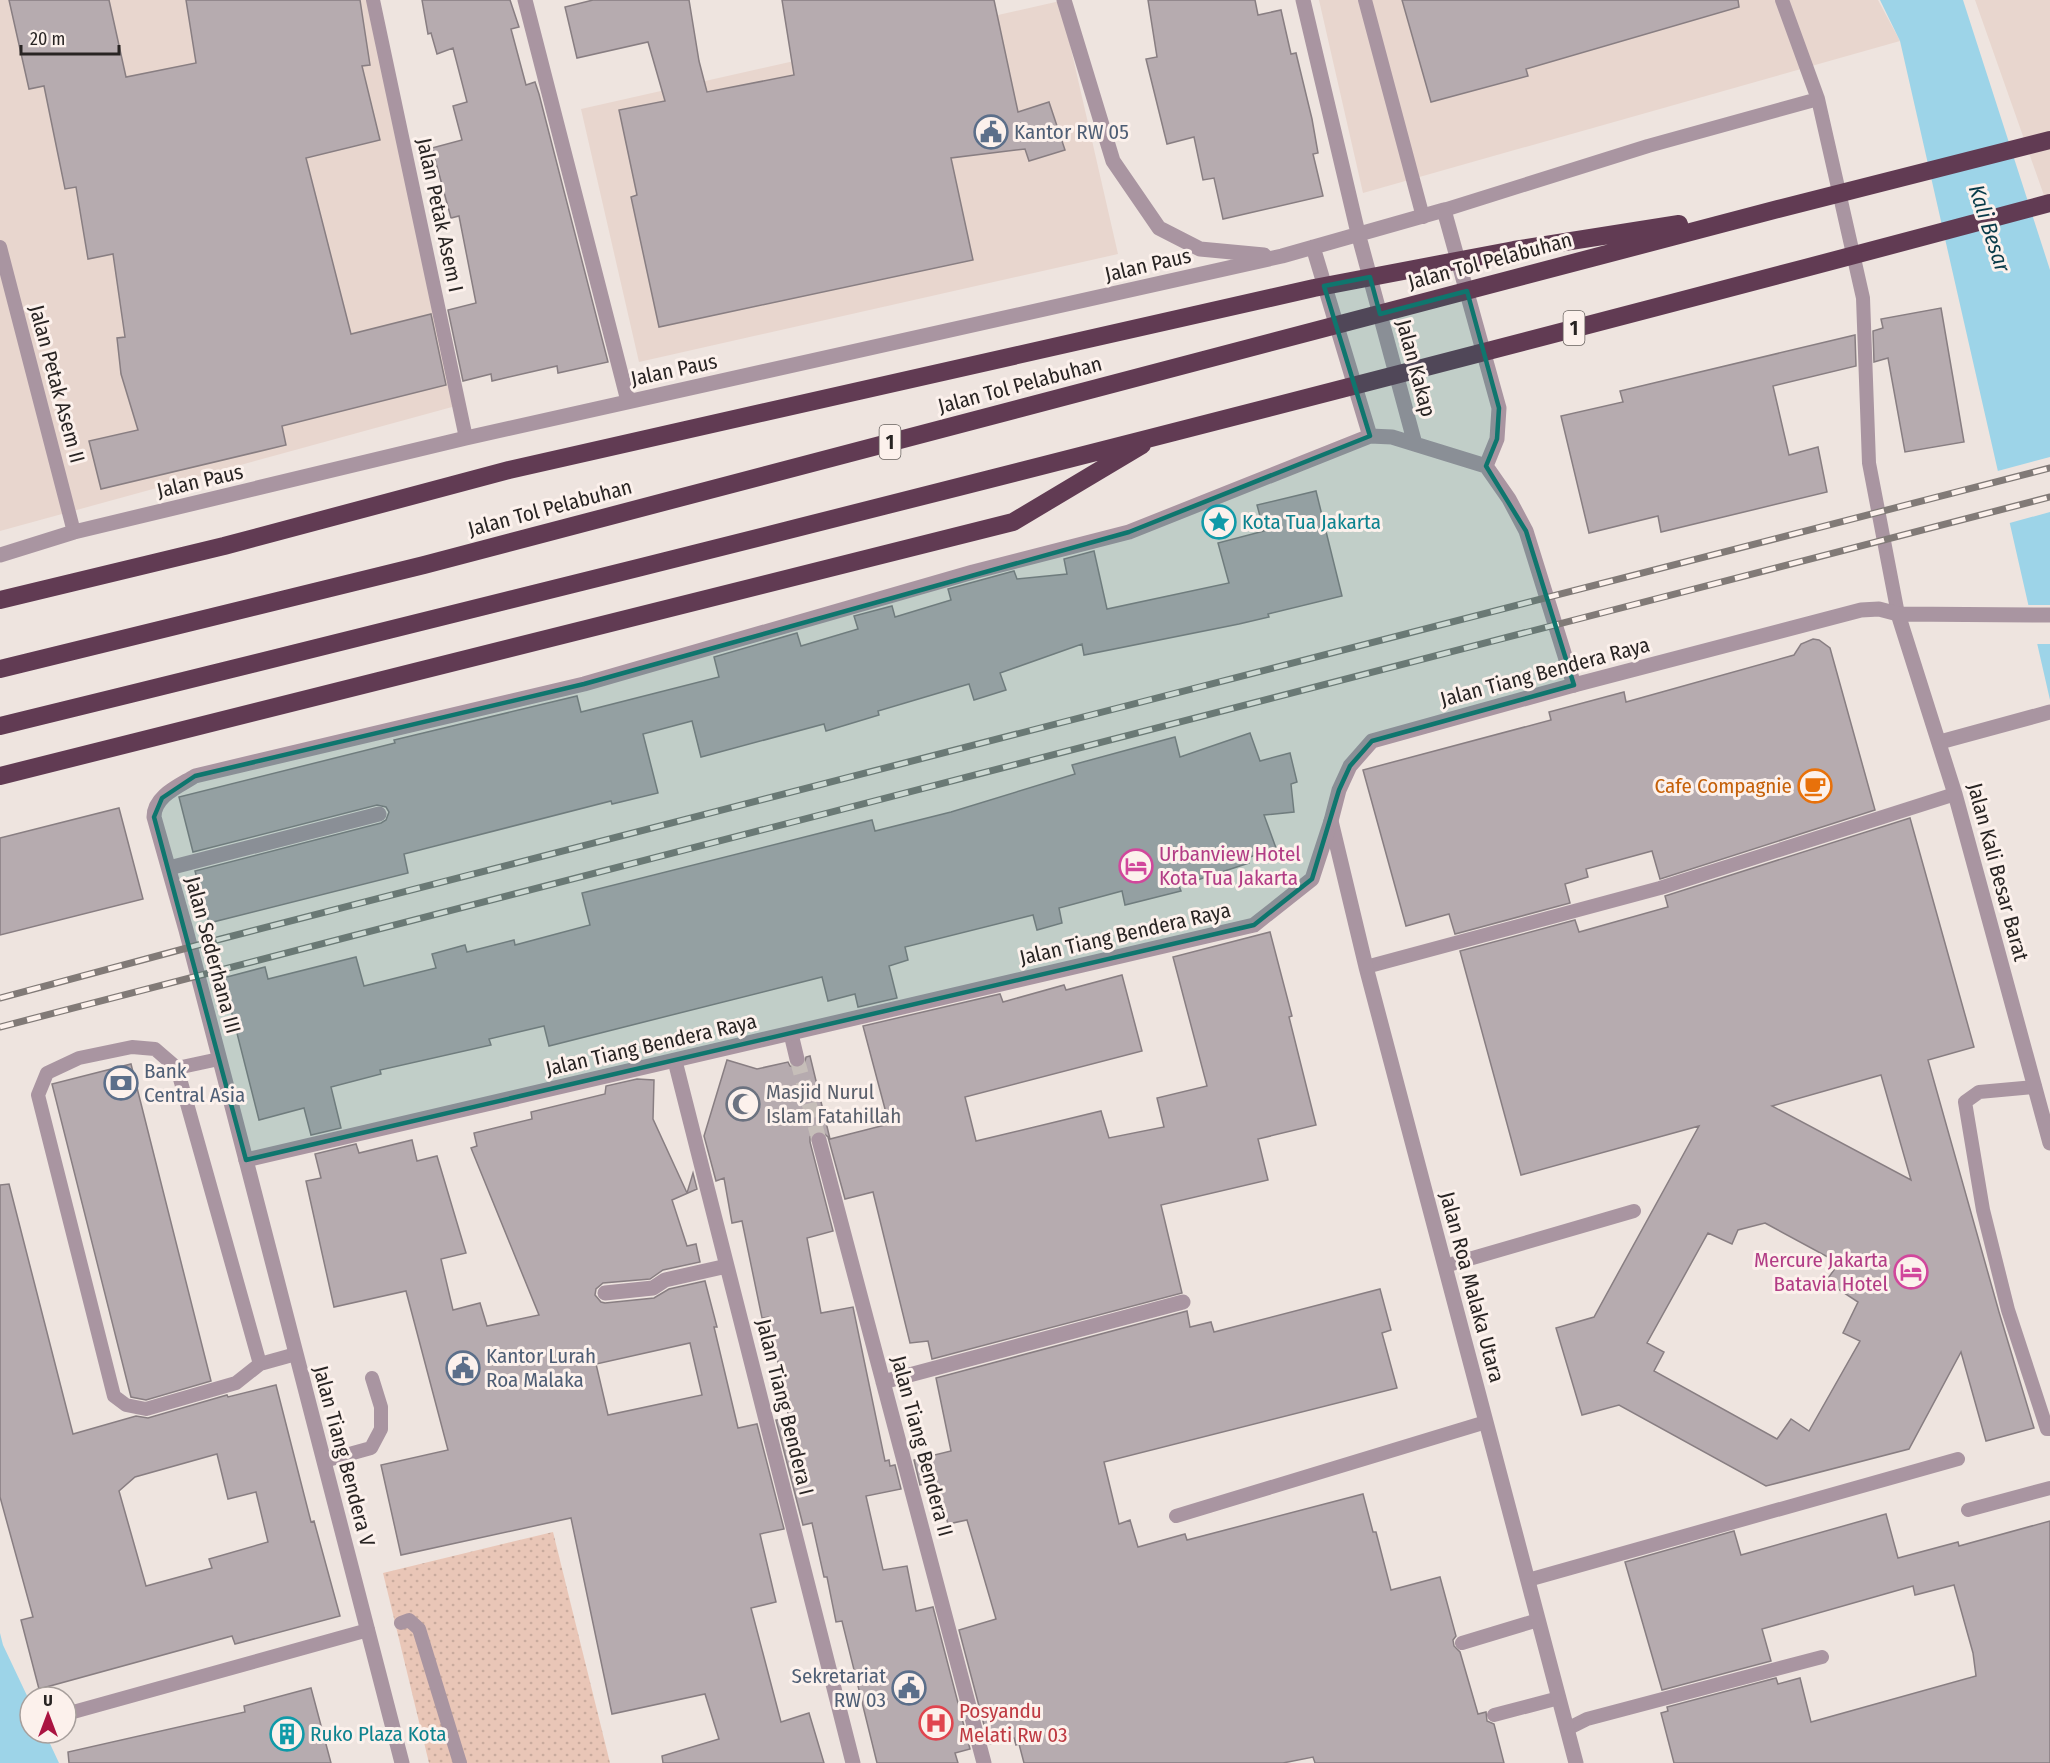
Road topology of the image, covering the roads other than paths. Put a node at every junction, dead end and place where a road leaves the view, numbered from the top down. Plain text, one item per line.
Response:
1 (373, 0) edge
2 (525, 0) edge
3 (1064, 0) edge
4 (1303, 0) edge
5 (1365, 0) edge
6 (1782, 0) edge
7 (1818, 99) junction
8 (2050, 140) edge
9 (2050, 203) edge
10 (1778, 209) junction
11 (1444, 210) junction
12 (1423, 217) junction
13 (1358, 233) junction
14 (0, 247) edge
15 (1313, 247) junction
16 (1282, 256) junction
17 (628, 401) junction
18 (1159, 435) junction
19 (1370, 436) junction
20 (466, 438) junction
21 (1415, 444) junction
22 (1486, 466) junction
23 (74, 532) junction
24 (0, 555) edge
25 (0, 600) edge
26 (1898, 614) junction
27 (2050, 615) edge
28 (0, 669) edge
29 (1574, 685) junction
30 (2050, 712) edge
31 (0, 726) edge
32 (1940, 742) junction
33 (0, 776) edge
34 (1955, 794) junction
35 (379, 814) dead end
36 (1331, 821) junction
37 (169, 868) junction
38 (1366, 967) junction
39 (791, 1034) junction
40 (219, 1059) junction
41 (798, 1059) tunnel mouth
42 (675, 1061) junction
43 (177, 1068) junction
44 (2035, 1087) junction
45 (819, 1140) tunnel mouth
46 (2050, 1143) edge
47 (246, 1160) junction
48 (1634, 1211) dead end
49 (727, 1266) junction
50 (1445, 1266) junction
51 (605, 1293) dead end
52 (1183, 1302) dead end
53 (296, 1354) junction
54 (260, 1364) junction
55 (372, 1378) dead end
56 (883, 1382) junction
57 (1486, 1422) junction
58 (2050, 1429) edge
59 (1958, 1459) dead end
60 (324, 1461) junction
61 (2050, 1488) edge
62 (1968, 1510) dead end
63 (1176, 1516) dead end
64 (1528, 1580) junction
65 (1538, 1620) junction
66 (401, 1623) dead end
67 (368, 1630) junction
68 (1462, 1643) dead end
69 (1822, 1657) dead end
70 (1559, 1698) junction
71 (78, 1711) edge
72 (1494, 1715) dead end
73 (1567, 1729) junction
74 (402, 1763) edge
75 (460, 1763) edge
76 (853, 1763) edge
77 (984, 1763) edge
78 (1576, 1763) edge

1 - 20 lane, Jalan Petak Asem I
2 - 17 street
3 - 16 street
4 - 13 street, Jalan Kakap
5 - 12 lane
6 - 7 lane
7 - 11 lane
7 - 26 lane
8 - 10 highway, Jalan Tol Pelabuhan / 1
9 - 18 highway, 1
10 - 25 highway
10 - 28 highway, Jalan Tol Pelabuhan / 1
11 - 12 street, Jalan Paus
11 - 22 street
12 - 13 street, Jalan Paus
13 - 15 street, Jalan Paus
13 - 21 street, Jalan Kakap
14 - 23 lane, Jalan Petak Asem II
15 - 16 street, Jalan Paus
15 - 19 street
16 - 17 street, Jalan Paus
17 - 20 street, Jalan Paus
18 - 31 highway, 1
18 - 33 highway
19 - 21 street
19 - 37 street, Jalan Sederhana III
20 - 23 street, Jalan Paus
21 - 22 street, Jalan Kakap
22 - 29 street
23 - 24 street, Jalan Paus
26 - 27 street, Jalan Tiang Bendera Raya
26 - 29 street, Jalan Tiang Bendera Raya
26 - 32 street, Jalan Kali Besar Barat
29 - 36 street, Jalan Tiang Bendera Raya
30 - 32 street
32 - 34 street, Jalan Kali Besar Barat
34 - 38 lane
34 - 44 street, Jalan Kali Besar Barat
35 - 37 street
36 - 38 street, Jalan Roa Malaka Utara
36 - 39 street, Jalan Tiang Bendera Raya
37 - 40 street, Jalan Sederhana III
38 - 50 street, Jalan Roa Malaka Utara
39 - 41 street
39 - 42 street, Jalan Tiang Bendera Raya
40 - 43 lane
40 - 47 street, Jalan Sederhana III
42 - 47 street, Jalan Tiang Bendera Raya
42 - 49 street, Jalan Tiang Bendera I
43 - 54 lane
43 - 54 lane
44 - 46 street, Jalan Kali Besar Barat
44 - 58 lane
45 - 56 street, Jalan Tiang Bendera II
47 - 53 street, Jalan Tiang Bendera V
48 - 50 lane
49 - 51 street
49 - 76 street, Jalan Tiang Bendera I
50 - 57 street, Jalan Roa Malaka Utara
52 - 56 street
53 - 54 lane
53 - 60 street, Jalan Tiang Bendera V
55 - 60 lane
56 - 77 street, Jalan Tiang Bendera II
57 - 63 lane
57 - 64 street, Jalan Roa Malaka Utara
59 - 64 lane
60 - 67 street, Jalan Tiang Bendera V
61 - 62 lane
64 - 65 street, Jalan Roa Malaka Utara
65 - 68 lane
65 - 70 street, Jalan Roa Malaka Utara
66 - 75 lane
67 - 71 lane
67 - 74 street, Jalan Tiang Bendera V
69 - 73 lane
70 - 72 lane
70 - 73 street, Jalan Roa Malaka Utara
73 - 78 street, Jalan Roa Malaka Utara

